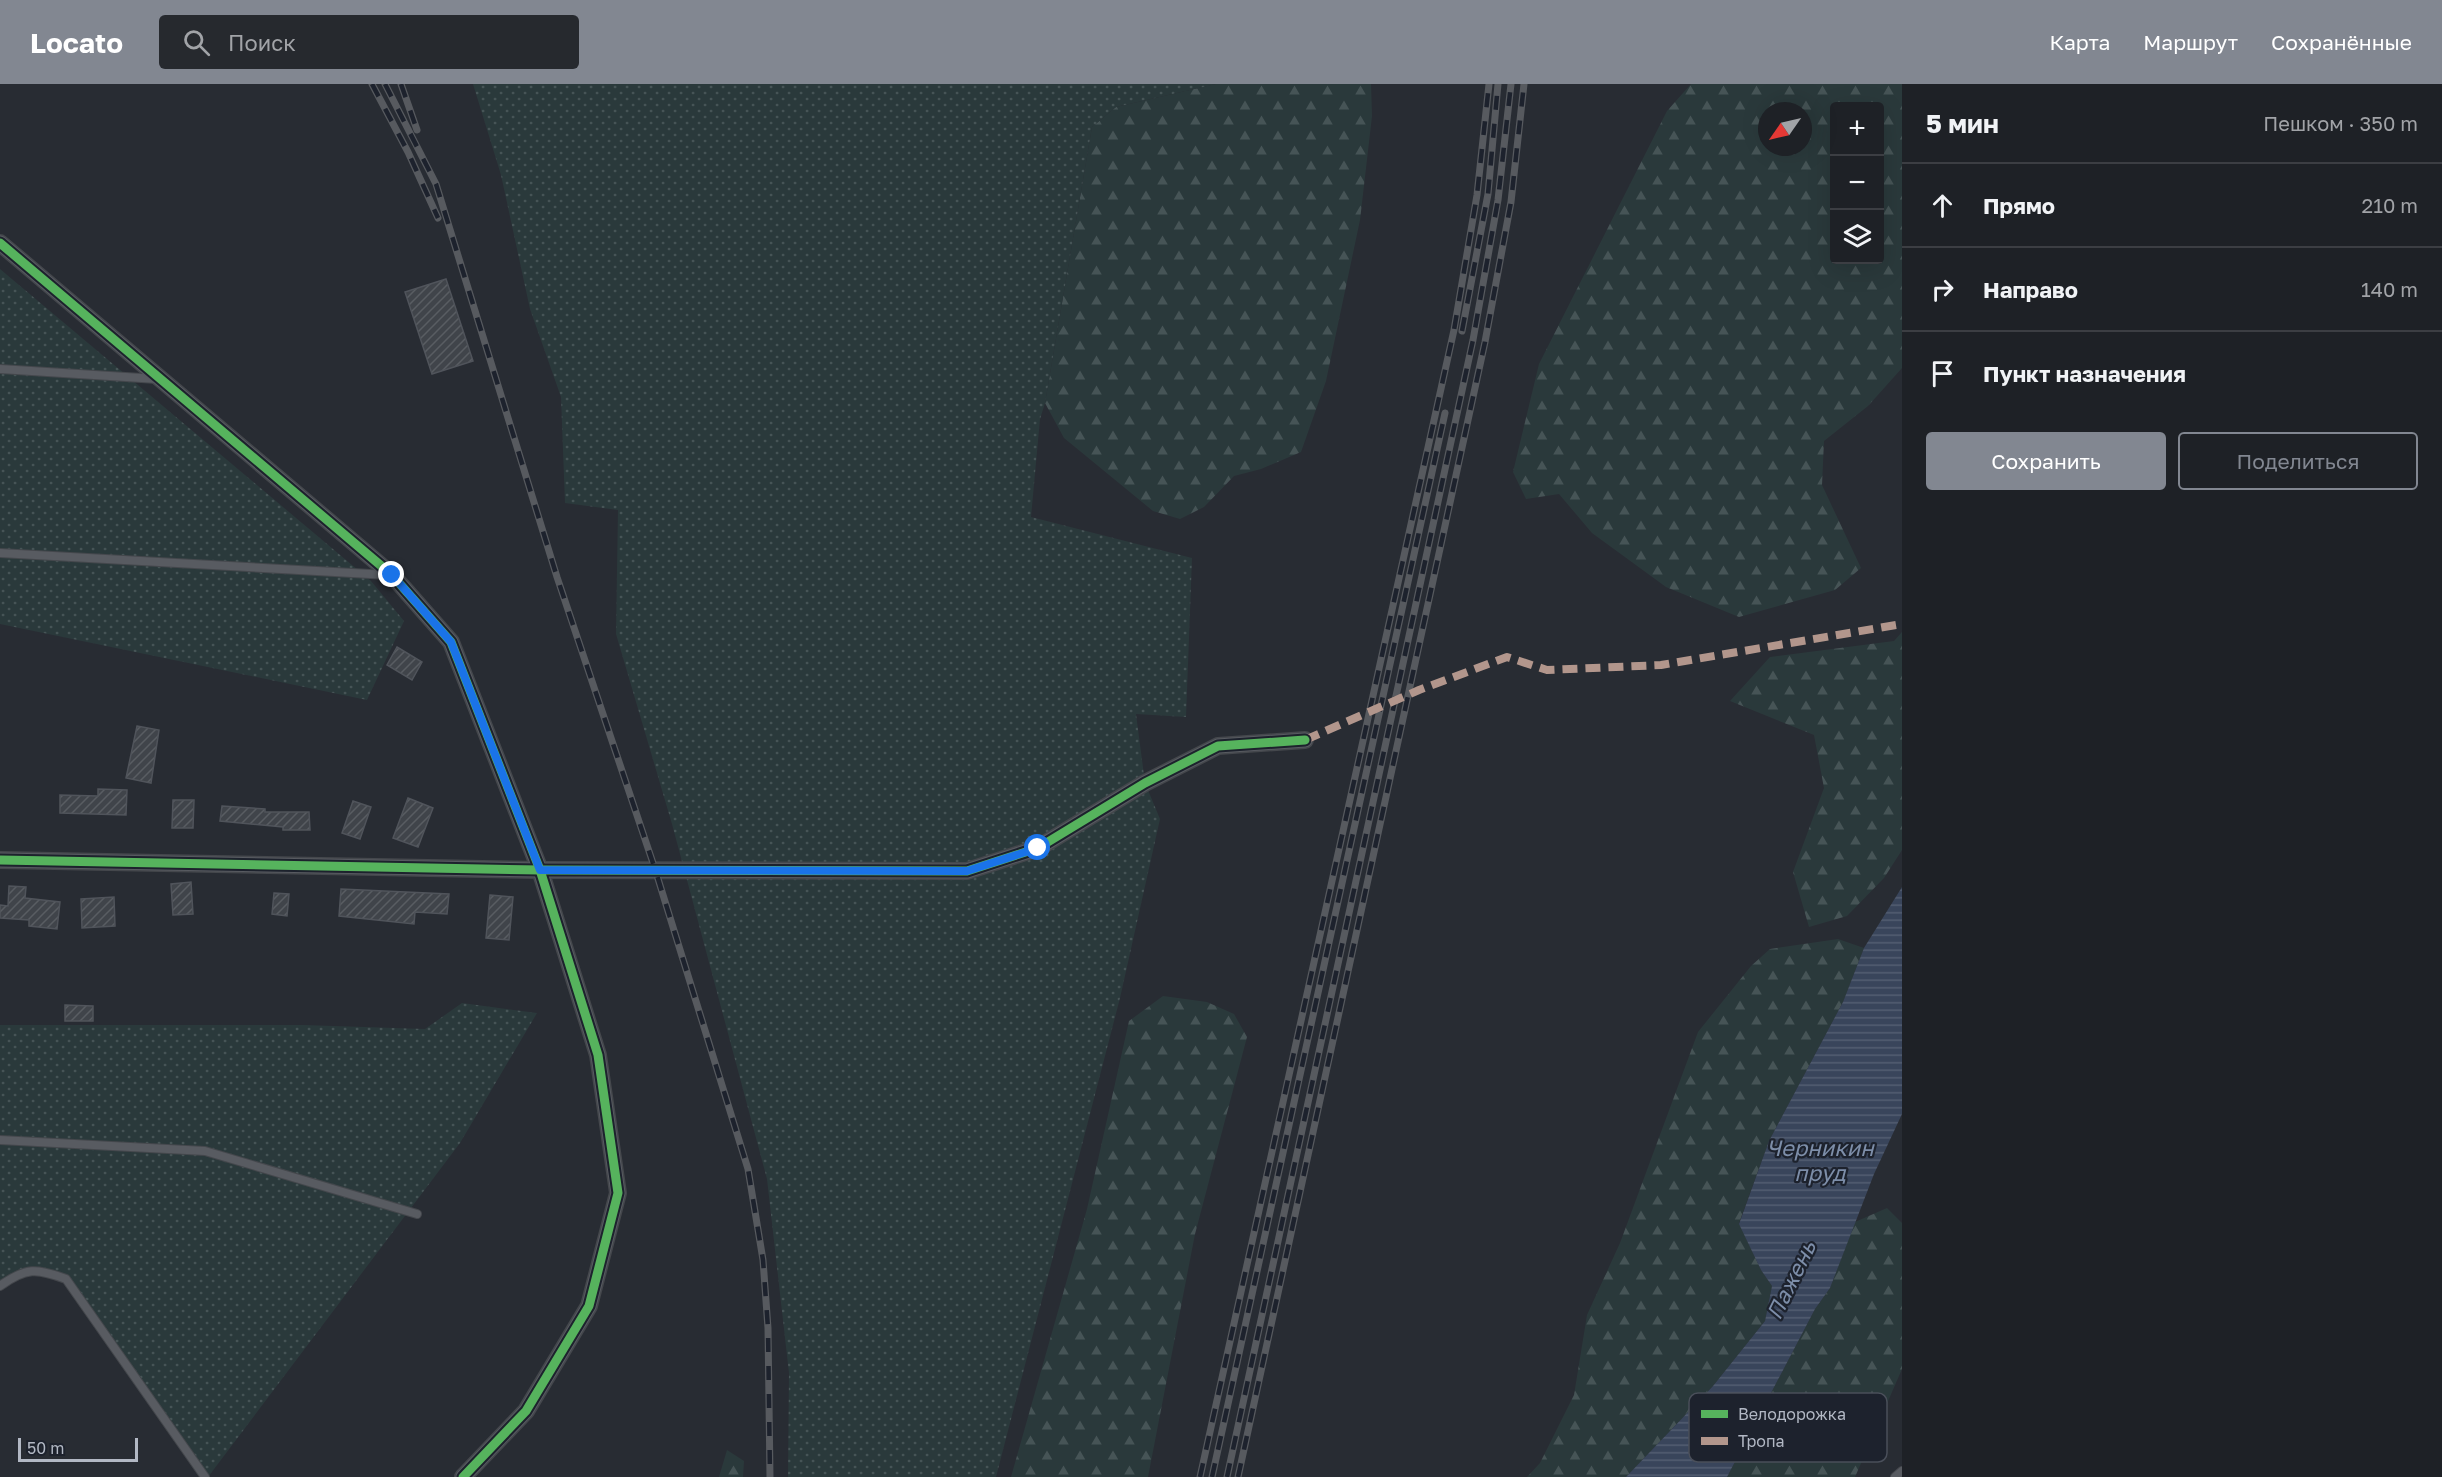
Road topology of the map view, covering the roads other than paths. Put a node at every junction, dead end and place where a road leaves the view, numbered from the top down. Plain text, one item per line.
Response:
1 (0, 243) edge
2 (0, 369) edge
3 (160, 379) junction
4 (0, 553) edge
5 (392, 575) junction
6 (1305, 740) dead end
7 (0, 860) edge
8 (540, 870) junction
9 (0, 1140) edge
10 (417, 1214) dead end
11 (0, 1286) edge
12 (1902, 1471) edge
13 (205, 1477) edge
14 (463, 1477) edge
15 (1894, 1477) edge

1 - 3 street
2 - 3 lane
3 - 5 street
4 - 5 lane
5 - 8 street
6 - 8 street
7 - 8 street
8 - 14 street
9 - 10 lane
11 - 13 lane
12 - 15 lane

